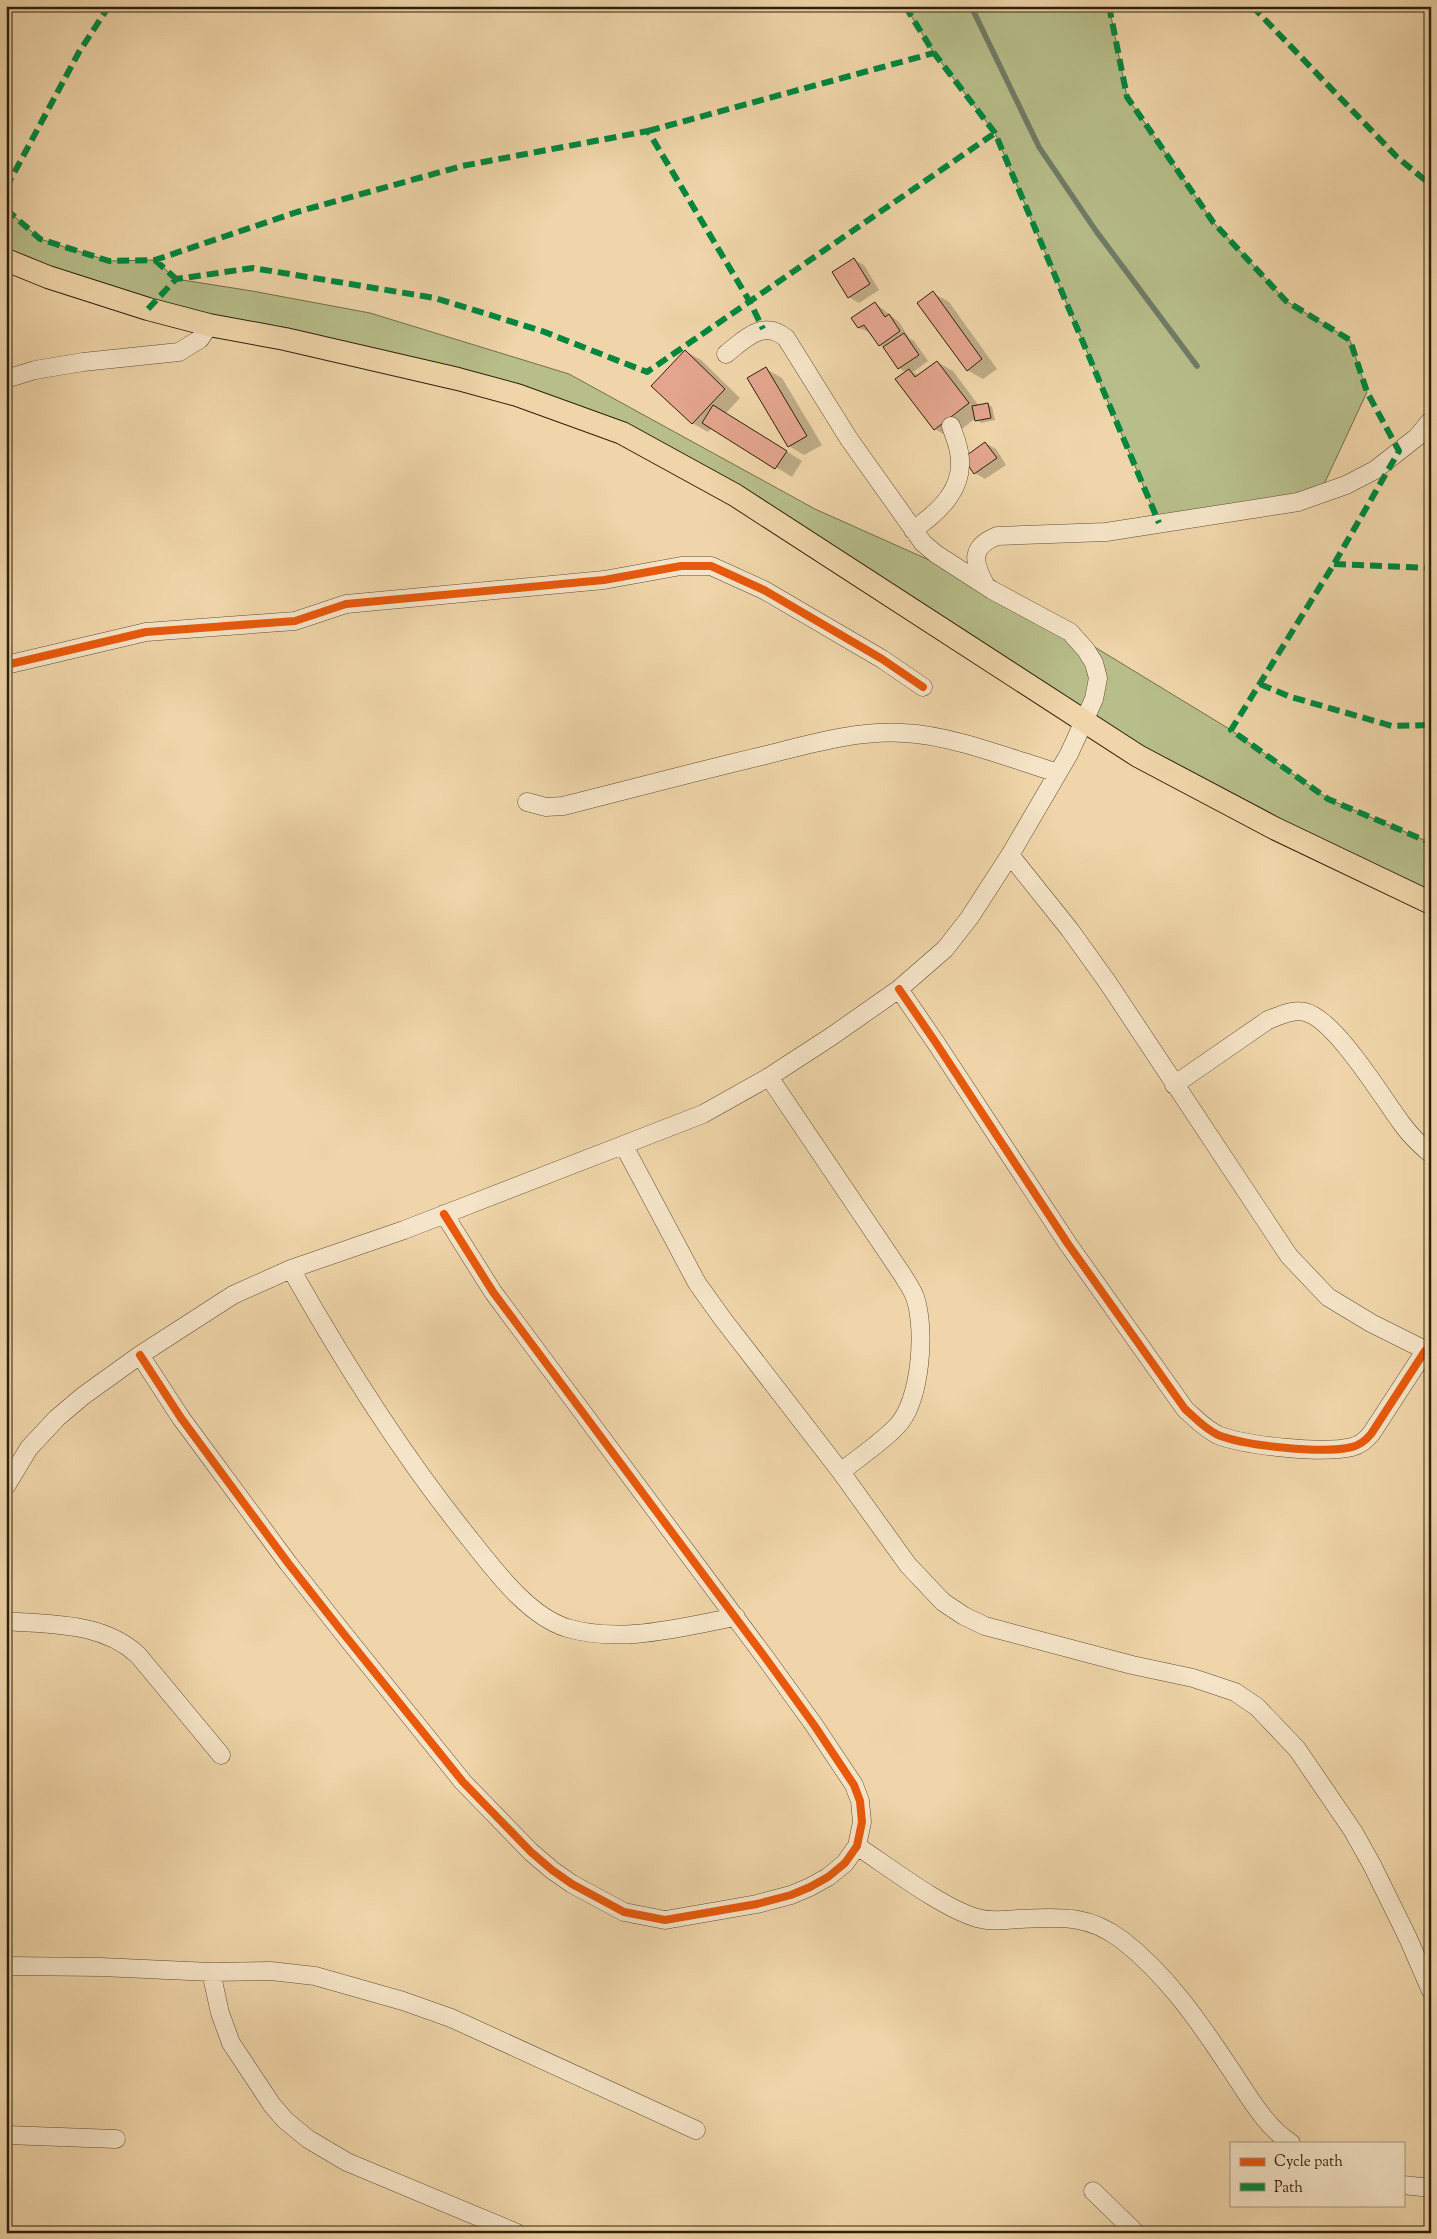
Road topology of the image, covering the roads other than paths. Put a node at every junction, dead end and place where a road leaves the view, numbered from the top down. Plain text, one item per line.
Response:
1 (6, 260) edge
2 (209, 325) junction
3 (726, 354) dead end
4 (6, 379) edge
5 (1431, 420) edge
6 (951, 426) dead end
7 (912, 530) junction
8 (986, 585) junction
9 (6, 665) edge
10 (923, 688) dead end
11 (1085, 723) junction
12 (1058, 773) junction
13 (527, 802) dead end
14 (1010, 855) junction
15 (1431, 903) edge
16 (899, 989) junction
17 (769, 1077) junction
18 (1174, 1084) junction
19 (624, 1146) junction
20 (1431, 1154) edge
21 (444, 1214) junction
22 (291, 1269) junction
23 (1428, 1352) edge
24 (140, 1355) junction
25 (841, 1472) junction
26 (6, 1486) edge
27 (736, 1617) junction
28 (6, 1621) edge
29 (221, 1755) dead end
30 (857, 1846) junction
31 (6, 1966) edge
32 (210, 1972) junction
33 (1431, 1991) edge
34 (696, 2130) dead end
35 (6, 2135) edge
36 (116, 2139) dead end
37 (1290, 2142) edge
38 (1404, 2185) edge
39 (1431, 2188) edge
40 (1093, 2191) dead end
41 (517, 2233) edge
42 (1136, 2233) edge

1 - 2 main road
2 - 4 street
2 - 11 main road
3 - 7 street
5 - 8 street
6 - 7 street
7 - 8 street
8 - 11 street
9 - 10 street
11 - 12 street
11 - 15 main road
12 - 13 street
12 - 14 street
14 - 16 street
14 - 18 street
16 - 17 street
16 - 23 street
17 - 19 street
17 - 25 street
18 - 20 street
18 - 23 street
19 - 21 street
19 - 25 street
21 - 22 street
21 - 27 street
22 - 24 street
22 - 27 street
24 - 26 street
24 - 30 street
25 - 33 street
27 - 30 street
28 - 29 street
30 - 37 street
31 - 32 street
32 - 34 street
32 - 41 street
35 - 36 street
38 - 39 street
40 - 42 street

